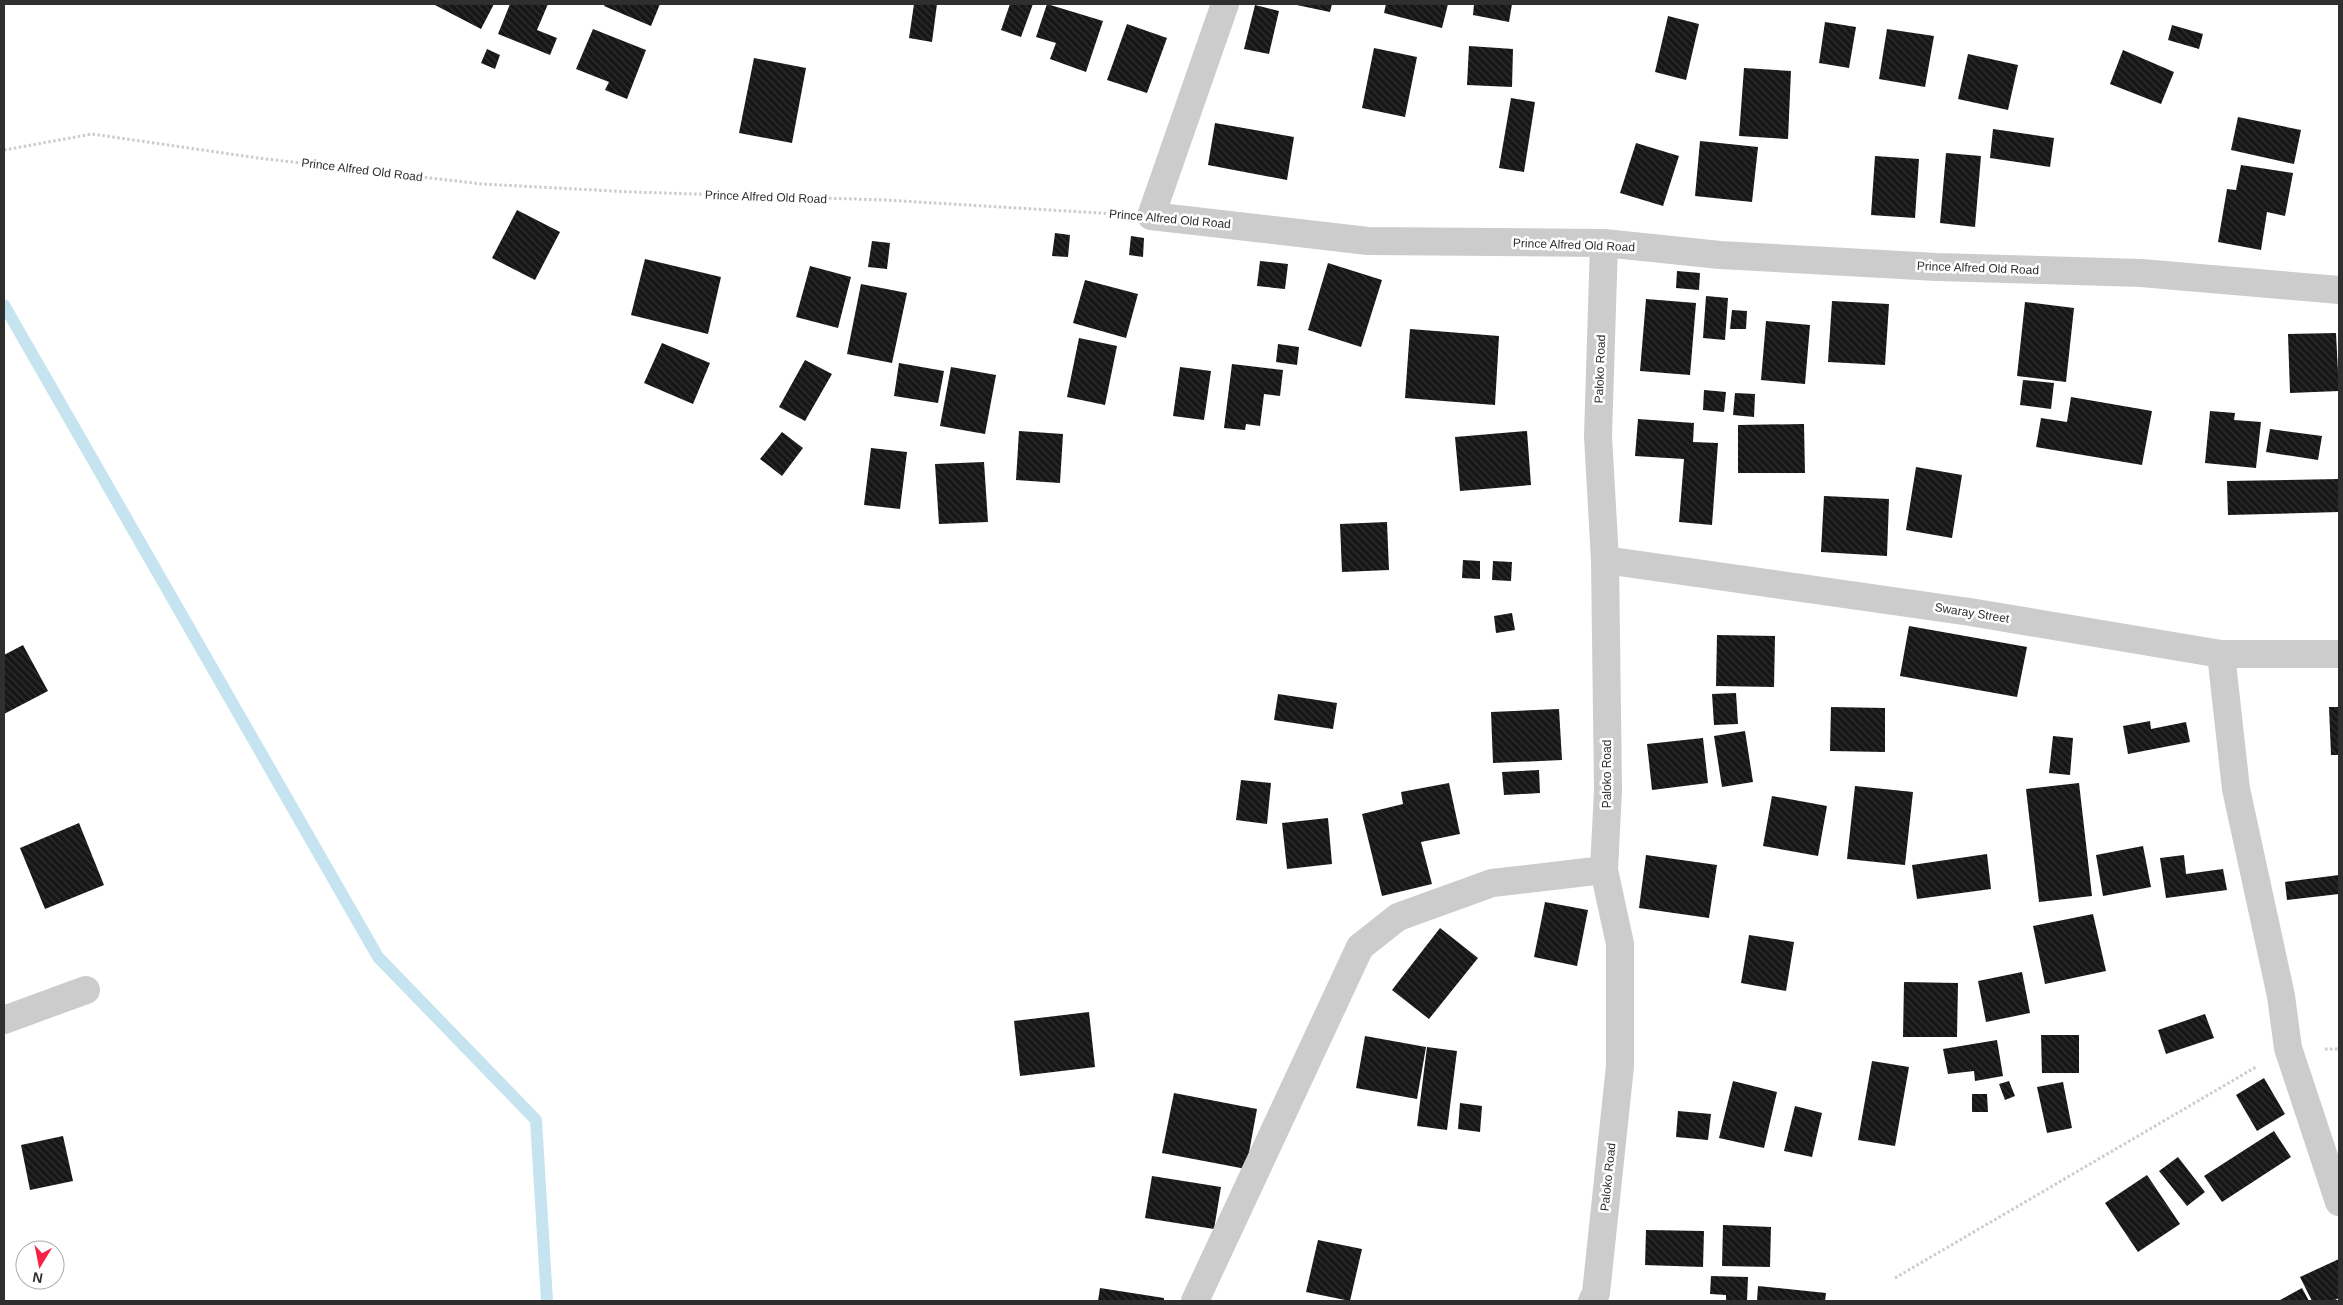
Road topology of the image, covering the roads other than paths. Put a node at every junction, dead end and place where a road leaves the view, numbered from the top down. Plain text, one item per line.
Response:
1 (1226, 4) edge
2 (1604, 243) junction
3 (2339, 290) edge
4 (1605, 560) junction
5 (2221, 654) junction
6 (2339, 654) edge
7 (1604, 870) junction
8 (86, 990) dead end
9 (4, 1020) edge
10 (2339, 1202) edge
11 (1195, 1301) edge
12 (1592, 1301) edge

1 - 2 street, Prince Alfred Old Road
2 - 3 street, Prince Alfred Old Road
2 - 4 street, Paloko Road
4 - 5 street, Swaray Street
4 - 7 street, Paloko Road
5 - 6 street, Swaray Street
5 - 10 street
7 - 11 street
7 - 12 street, Paloko Road
8 - 9 street

